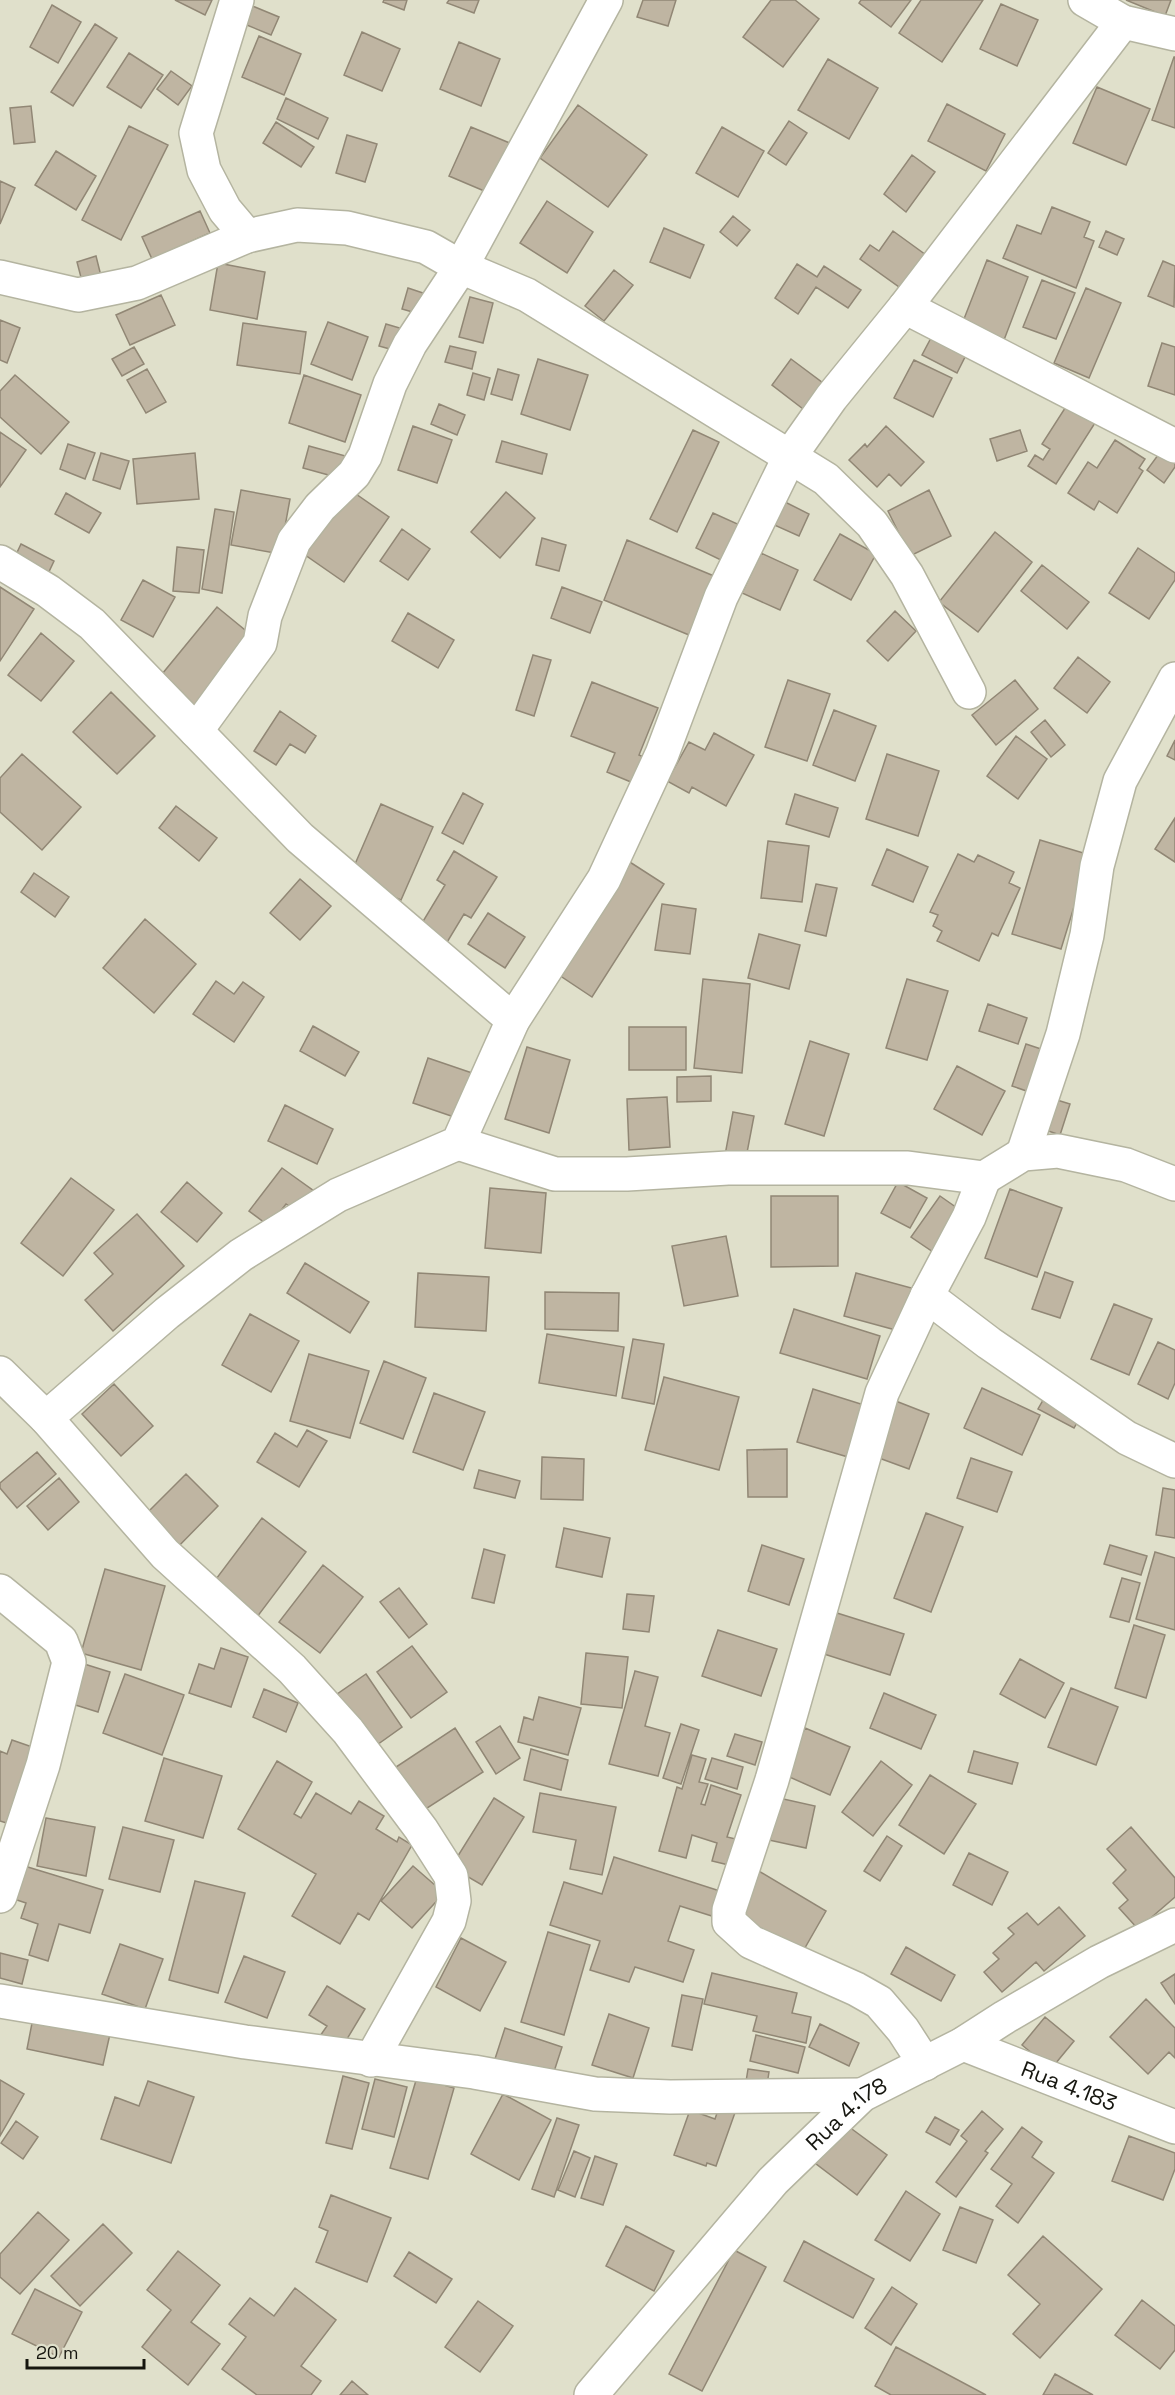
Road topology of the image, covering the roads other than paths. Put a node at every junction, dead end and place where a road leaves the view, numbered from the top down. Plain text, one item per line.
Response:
1 (237, 0) edge
2 (606, 0) edge
3 (1085, 0) edge
4 (1123, 22) junction
5 (1175, 34) edge
6 (247, 236) junction
7 (461, 267) junction
8 (0, 277) edge
9 (905, 307) junction
10 (1175, 446) edge
11 (790, 456) junction
12 (0, 562) edge
13 (1175, 678) edge
14 (969, 692) dead end
15 (196, 731) junction
16 (513, 1020) junction
17 (458, 1143) junction
18 (1023, 1154) junction
19 (984, 1178) junction
20 (1175, 1184) edge
21 (927, 1296) junction
22 (0, 1373) edge
23 (46, 1418) junction
24 (1175, 1461) edge
25 (0, 1591) edge
26 (0, 1896) edge
27 (1175, 1925) edge
28 (0, 2001) edge
29 (963, 2044) junction
30 (371, 2060) junction
31 (925, 2064) junction
32 (862, 2095) junction
33 (1175, 2127) edge
34 (591, 2395) edge

1 - 6 street
2 - 7 street
3 - 4 street
4 - 5 street
4 - 9 street
6 - 7 street
6 - 8 street
7 - 11 street
7 - 15 street
9 - 10 street
9 - 11 street
11 - 14 street
11 - 16 street
12 - 15 street
13 - 18 street
15 - 16 street
16 - 17 street
17 - 19 street
17 - 23 street
18 - 19 street
18 - 20 street
19 - 21 street
21 - 24 street
21 - 31 street
22 - 23 street
23 - 30 street
25 - 26 street
27 - 29 street, Rua 4.178
28 - 30 street
29 - 31 street, Rua 4.178
29 - 33 street, Rua 4.183
30 - 32 street
31 - 32 street, Rua 4.178
32 - 34 street, Rua 4.178

